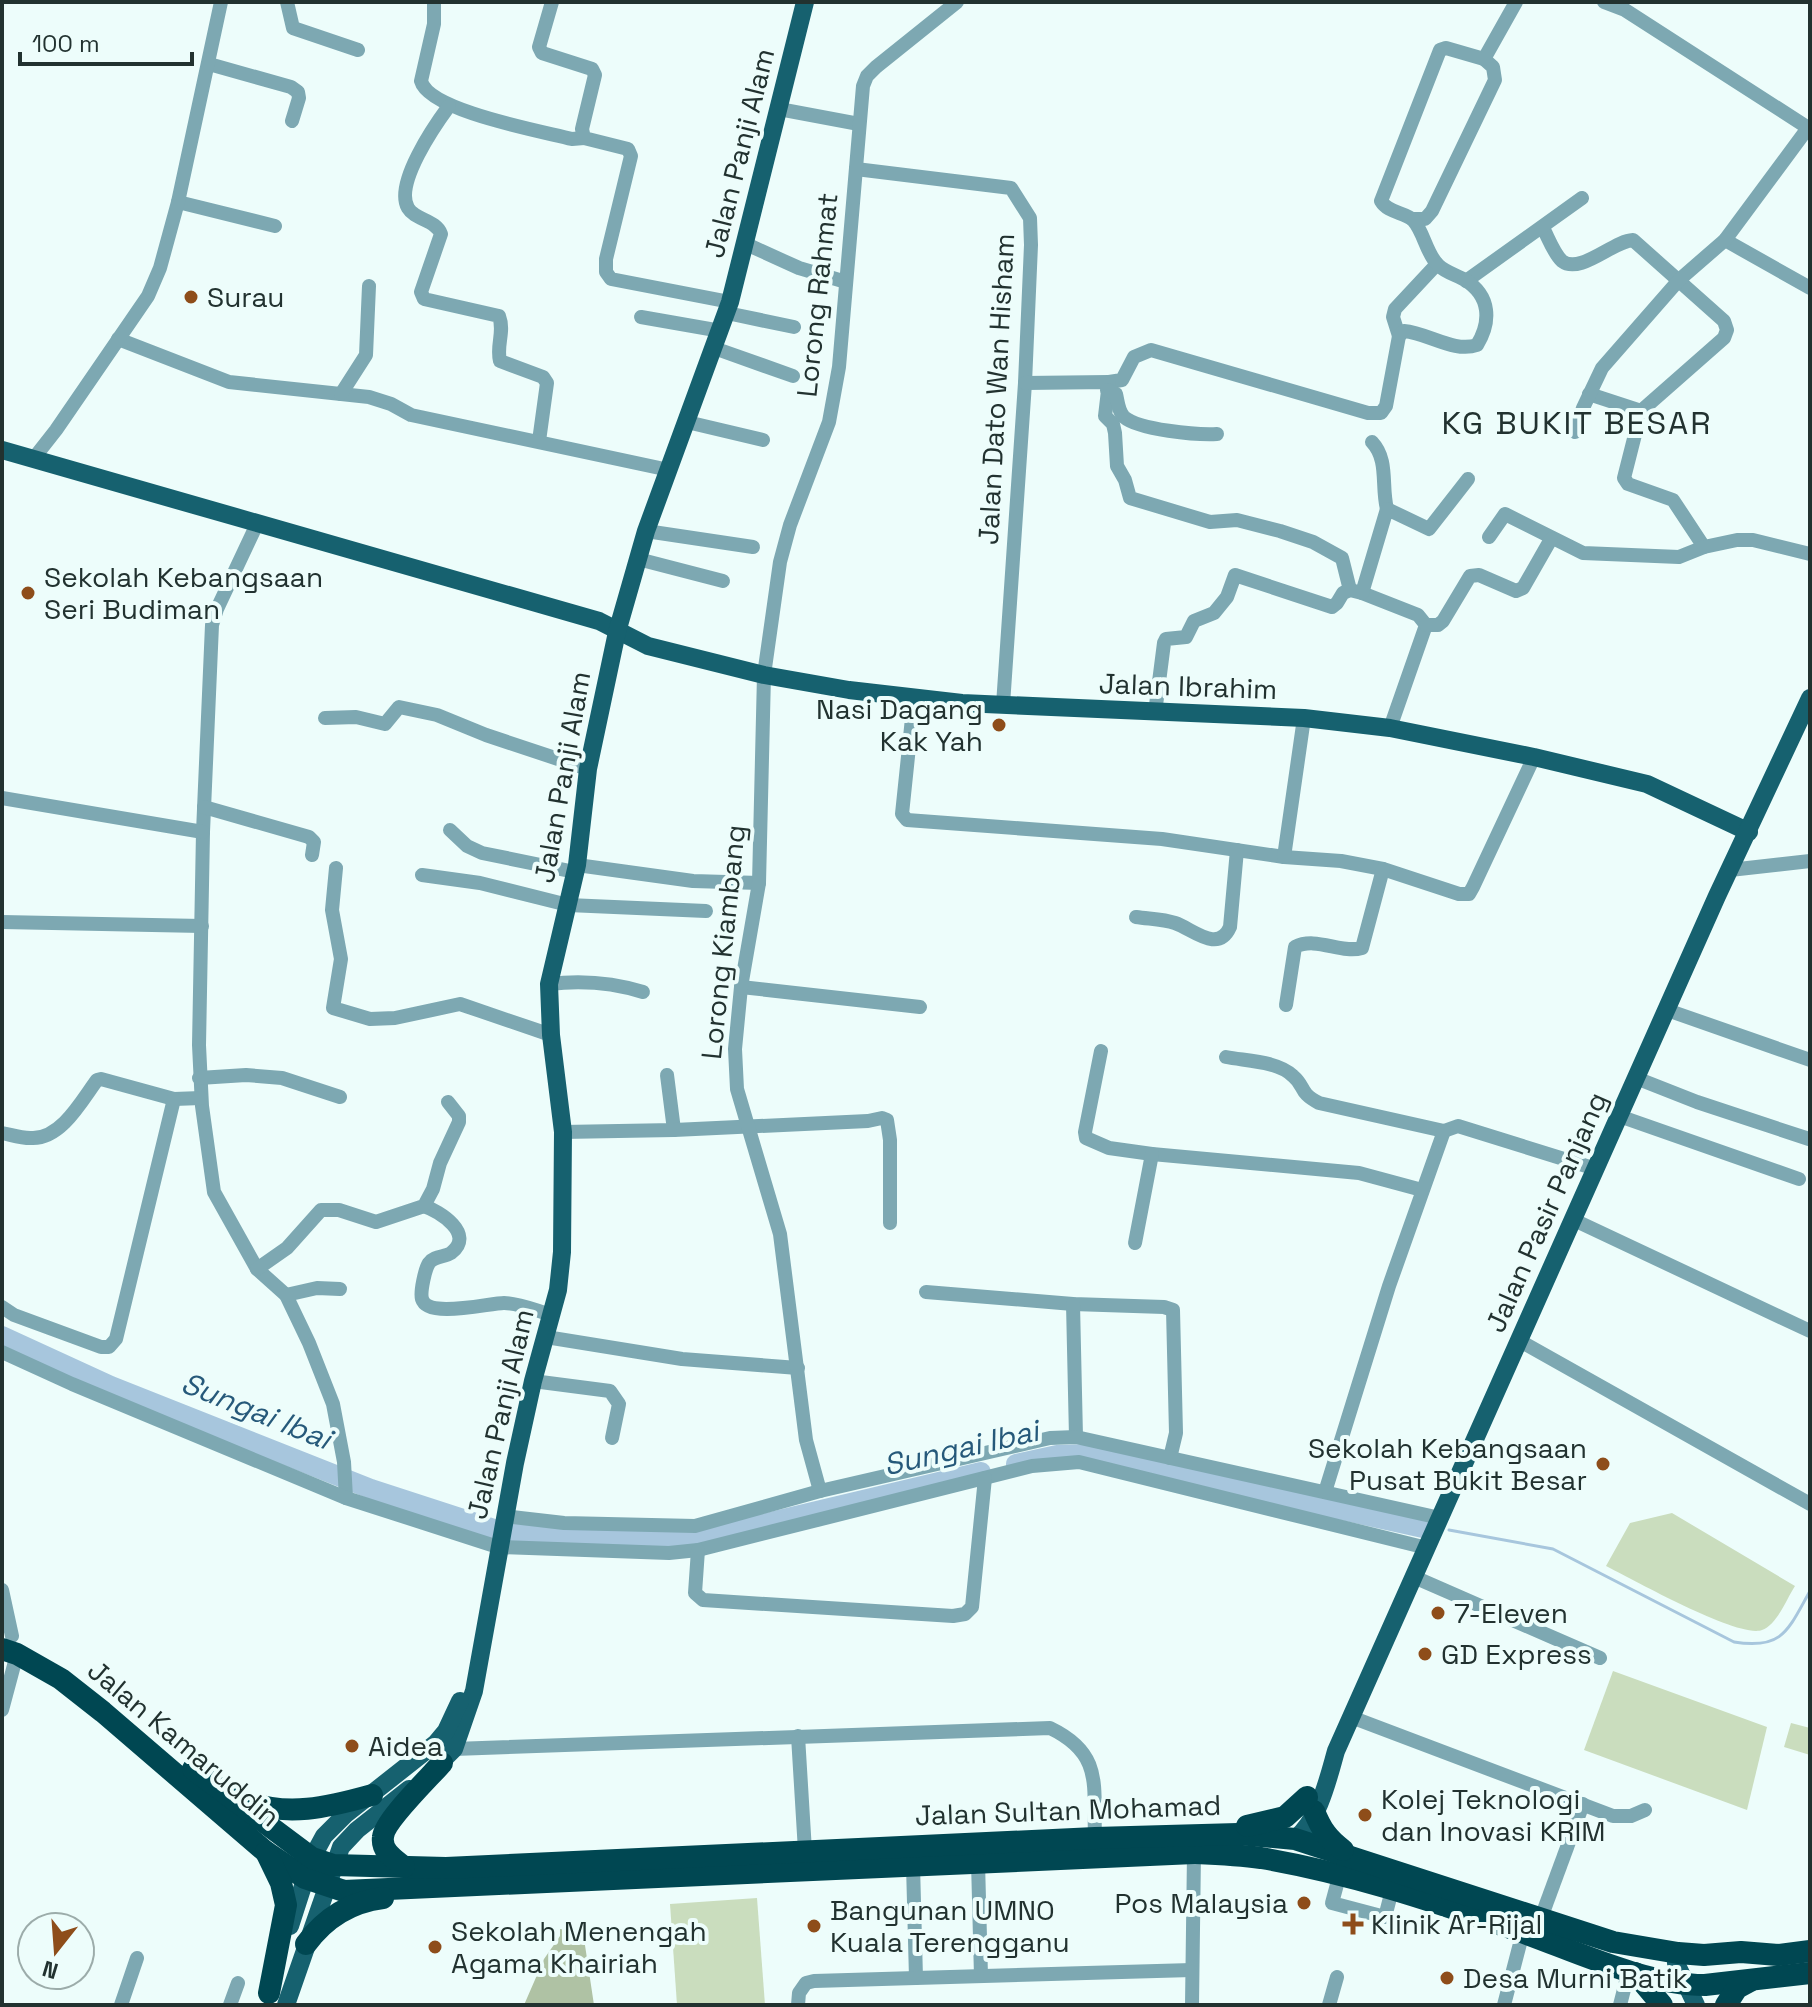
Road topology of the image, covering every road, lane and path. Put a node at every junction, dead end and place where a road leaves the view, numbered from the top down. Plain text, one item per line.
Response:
1 (221, 2) edge
2 (287, 2) edge
3 (434, 2) edge
4 (552, 2) edge
5 (805, 2) edge
6 (957, 2) edge
7 (1516, 2) edge
8 (1604, 2) edge
9 (358, 50) dead end
10 (1484, 59) junction
11 (209, 64) junction
12 (449, 106) junction
13 (779, 109) junction
14 (292, 121) dead end
15 (859, 124) junction
16 (1809, 128) edge
17 (584, 138) junction
18 (856, 169) junction
19 (1582, 198) dead end
20 (178, 202) junction
21 (1412, 219) junction
22 (275, 226) dead end
23 (1543, 228) junction
24 (1725, 240) junction
25 (746, 244) junction
26 (1437, 264) junction
27 (1679, 280) junction
28 (1466, 281) junction
29 (846, 282) junction
30 (369, 286) dead end
31 (1810, 288) edge
32 (641, 317) dead end
33 (723, 324) junction
34 (794, 327) dead end
35 (1399, 336) junction
36 (118, 339) junction
37 (793, 376) dead end
38 (1025, 383) junction
39 (1108, 386) junction
40 (341, 394) junction
41 (1589, 394) junction
42 (1641, 411) junction
43 (687, 422) junction
44 (1575, 432) dead end
45 (1217, 434) dead end
46 (763, 440) dead end
47 (539, 441) junction
48 (1372, 442) dead end
49 (2, 450) edge
50 (34, 458) junction
51 (669, 470) junction
52 (1468, 479) dead end
53 (1387, 509) junction
54 (257, 524) junction
55 (646, 531) junction
56 (1489, 537) dead end
57 (1551, 539) junction
58 (753, 547) dead end
59 (1704, 547) junction
60 (1810, 554) edge
61 (638, 559) junction
62 (723, 581) dead end
63 (1356, 591) junction
64 (1426, 625) junction
65 (617, 632) junction
66 (764, 675) junction
67 (1810, 698) edge
68 (914, 699) junction
69 (1003, 705) junction
70 (1155, 713) junction
71 (325, 718) dead end
72 (1304, 718) junction
73 (1390, 728) junction
74 (1534, 757) junction
75 (588, 769) junction
76 (2, 798) edge
77 (204, 807) junction
78 (450, 830) dead end
79 (203, 832) junction
80 (1749, 832) junction
81 (1237, 850) junction
82 (312, 855) dead end
83 (1284, 857) junction
84 (1810, 861) edge
85 (336, 868) dead end
86 (576, 868) junction
87 (1383, 869) junction
88 (1730, 870) junction
89 (422, 875) dead end
90 (759, 883) junction
91 (568, 905) junction
92 (706, 911) dead end
93 (1136, 917) dead end
94 (2, 922) edge
95 (202, 926) junction
96 (549, 984) junction
97 (741, 987) junction
98 (643, 992) dead end
99 (1286, 1005) dead end
100 (920, 1007) dead end
101 (1667, 1010) junction
102 (551, 1035) junction
103 (1101, 1051) dead end
104 (1226, 1057) dead end
105 (1810, 1060) edge
106 (667, 1075) dead end
107 (199, 1078) junction
108 (1636, 1078) junction
109 (340, 1097) dead end
110 (201, 1098) junction
111 (174, 1099) junction
112 (448, 1102) dead end
113 (1619, 1116) junction
114 (747, 1127) junction
115 (674, 1130) junction
116 (1444, 1131) junction
117 (563, 1132) junction
118 (2, 1133) edge
119 (1809, 1139) edge
120 (1152, 1154) junction
121 (1596, 1169) junction
122 (1799, 1179) dead end
123 (1422, 1190) junction
124 (424, 1206) junction
125 (1574, 1220) junction
126 (890, 1223) dead end
127 (1135, 1243) dead end
128 (257, 1269) junction
129 (340, 1289) dead end
130 (926, 1292) dead end
131 (286, 1295) junction
132 (1073, 1304) junction
133 (2, 1307) edge
134 (552, 1315) junction
135 (1810, 1331) edge
136 (546, 1337) junction
137 (1520, 1341) junction
138 (2, 1352) edge
139 (798, 1368) junction
140 (533, 1381) junction
141 (1076, 1437) junction
142 (612, 1438) dead end
143 (1170, 1458) junction
144 (985, 1478) junction
145 (820, 1491) junction
146 (1325, 1492) junction
147 (346, 1497) junction
148 (1810, 1504) edge
149 (801, 1512) junction
150 (504, 1516) junction
151 (1440, 1518) junction
152 (498, 1547) junction
153 (1427, 1548) junction
154 (698, 1550) junction
155 (1414, 1577) junction
156 (2, 1590) edge
157 (8, 1643) edge
158 (1600, 1658) dead end
159 (2, 1710) edge
160 (1351, 1717) junction
161 (798, 1736) junction
162 (444, 1752) junction
163 (209, 1783) junction
164 (372, 1795) junction
165 (1311, 1804) junction
166 (1583, 1804) junction
167 (1645, 1810) dead end
168 (1166, 1835) junction
169 (1095, 1838) junction
170 (1295, 1839) junction
171 (805, 1851) junction
172 (266, 1852) junction
173 (1194, 1853) junction
174 (1349, 1855) junction
175 (978, 1862) junction
176 (913, 1865) junction
177 (404, 1867) junction
178 (319, 1872) junction
179 (463, 1885) junction
180 (1392, 1890) junction
181 (1541, 1918) junction
182 (1523, 1932) junction
183 (1613, 1942) junction
184 (306, 1944) junction
185 (1810, 1951) edge
186 (1778, 1955) junction
187 (137, 1958) dead end
188 (1192, 1970) junction
189 (1632, 1972) junction
190 (1810, 1973) edge
191 (981, 1976) junction
192 (1337, 1977) dead end
193 (916, 1978) junction
194 (1751, 1980) junction
195 (238, 1983) dead end
196 (1684, 1988) edge
197 (274, 2001) edge
198 (121, 2005) edge
199 (230, 2005) edge
200 (798, 2005) edge
201 (1192, 2005) edge
202 (1329, 2005) edge
203 (1504, 2005) edge
204 (1620, 2005) edge
205 (1662, 2005) edge
206 (1726, 2005) edge

1 - 11 street
2 - 9 street
3 - 12 street
4 - 17 street
5 - 13 main road, Jalan Panji Alam
6 - 15 street, Lorong Rahmat
7 - 10 street
8 - 16 street
10 - 21 street
10 - 21 street
11 - 14 street
11 - 20 street
12 - 17 street
12 - 47 street
13 - 15 street
13 - 25 main road, Jalan Panji Alam
15 - 18 street, Lorong Rahmat
16 - 24 street
17 - 33 street
18 - 29 street, Lorong Rahmat
18 - 38 street, Jalan Dato Wan Hisham
19 - 23 street
20 - 22 street
20 - 36 street
21 - 26 street
23 - 27 street
23 - 28 street
24 - 27 street
24 - 31 street
25 - 29 street
25 - 33 main road, Jalan Panji Alam
26 - 28 street
26 - 35 street
27 - 41 street
27 - 42 street
28 - 35 street
29 - 66 street, Lorong Rahmat
30 - 40 street
32 - 33 street
33 - 34 street
33 - 37 street
33 - 43 main road, Jalan Panji Alam
35 - 39 street
36 - 40 street
36 - 50 street
38 - 39 street
38 - 69 street, Jalan Dato Wan Hisham
39 - 45 street
39 - 63 street
40 - 47 street
41 - 42 street
41 - 44 street
42 - 59 street
43 - 46 street
43 - 51 main road, Jalan Panji Alam
47 - 51 street
48 - 53 street
49 - 50 main road, Jalan Ibrahim
50 - 54 main road, Jalan Ibrahim
51 - 55 main road, Jalan Panji Alam
52 - 53 street
53 - 63 street
54 - 65 main road, Jalan Ibrahim
54 - 77 street
55 - 58 street
55 - 61 main road, Jalan Panji Alam
56 - 57 street
57 - 59 street
57 - 64 street
59 - 60 street
61 - 62 street
61 - 65 main road, Jalan Panji Alam
63 - 64 street
63 - 70 street
64 - 73 street
65 - 66 main road, Jalan Ibrahim
65 - 75 main road, Jalan Panji Alam
66 - 68 main road, Jalan Ibrahim
66 - 90 street, Lorong Kiambang
67 - 80 main road, Jalan Pasir Panjang
68 - 69 main road, Jalan Ibrahim
68 - 81 street
69 - 70 main road, Jalan Ibrahim
70 - 72 main road, Jalan Ibrahim
71 - 75 street
72 - 73 main road, Jalan Ibrahim
72 - 83 street
73 - 74 main road, Jalan Ibrahim
74 - 80 main road, Jalan Ibrahim
74 - 87 street
75 - 86 main road, Jalan Panji Alam
76 - 79 street
77 - 79 street
77 - 82 street
78 - 86 street
79 - 95 street
80 - 88 main road, Jalan Pasir Panjang
81 - 83 street
81 - 93 street
83 - 87 street
84 - 88 street
85 - 102 street
86 - 90 street
86 - 91 main road, Jalan Panji Alam
87 - 99 street
88 - 101 main road, Jalan Pasir Panjang
89 - 91 street
90 - 97 street, Lorong Kiambang
91 - 92 street
91 - 96 main road, Jalan Panji Alam
94 - 95 street
95 - 107 street
96 - 98 street
96 - 102 main road, Jalan Panji Alam
97 - 100 street
97 - 114 street, Lorong Kiambang
101 - 105 street
101 - 108 main road, Jalan Pasir Panjang
102 - 117 main road, Jalan Panji Alam
103 - 120 street
104 - 116 street
106 - 115 street
107 - 109 street
107 - 110 street
108 - 113 main road, Jalan Pasir Panjang
108 - 119 street
110 - 111 street
110 - 128 street
111 - 118 street
111 - 133 street
112 - 124 street
113 - 121 main road, Jalan Pasir Panjang
113 - 122 street
114 - 115 street
114 - 126 street
114 - 139 street, Lorong Kiambang
115 - 117 street
116 - 121 street
116 - 123 street
117 - 134 main road, Jalan Panji Alam
120 - 123 street
120 - 127 street
121 - 125 main road, Jalan Pasir Panjang
123 - 146 street
124 - 128 street
124 - 134 street
125 - 135 street
125 - 137 main road, Jalan Pasir Panjang
128 - 131 street
129 - 131 street
130 - 132 street
131 - 147 street
132 - 141 street
132 - 143 street
134 - 136 main road, Jalan Panji Alam
136 - 139 street
136 - 140 main road, Jalan Panji Alam
137 - 148 street
137 - 151 main road, Jalan Pasir Panjang
138 - 147 street
139 - 145 street, Lorong Kiambang
140 - 142 street
140 - 150 main road, Jalan Panji Alam
141 - 143 street
141 - 145 street
143 - 146 street
144 - 149 street
144 - 153 street
144 - 154 street
145 - 149 street
146 - 151 street
147 - 152 street
149 - 150 street
149 - 154 street
150 - 152 main road, Jalan Panji Alam
151 - 153 main road, Jalan Pasir Panjang
152 - 154 street
152 - 162 main road, Jalan Panji Alam
153 - 155 main road, Jalan Pasir Panjang
155 - 158 street
155 - 160 main road, Jalan Pasir Panjang
156 - 157 street
157 - 159 street
157 - 163 highway, Jalan Kamaruddin
157 - 172 highway, Jalan Kamaruddin
160 - 165 main road, Jalan Pasir Panjang
160 - 166 street
161 - 162 street
161 - 169 street
161 - 171 street
162 - 164 main road
162 - 177 highway
162 - 178 main road
163 - 164 highway
163 - 178 highway, Jalan Kamaruddin
164 - 178 main road
165 - 168 highway
165 - 170 main road, Jalan Pasir Panjang
165 - 174 highway
166 - 167 street
166 - 181 street
168 - 169 highway, Jalan Sultan Mohamad
168 - 170 highway, Jalan Sultan Mohamad
169 - 171 highway, Jalan Sultan Mohamad
170 - 173 highway
170 - 174 highway, Jalan Sultan Mohamad
170 - 180 highway
171 - 177 highway, Jalan Sultan Mohamad
172 - 178 highway, Jalan Kamaruddin
172 - 197 highway
173 - 175 highway, Jalan Sultan Mohamad
173 - 180 highway, Jalan Sultan Mohamad
173 - 188 street
174 - 181 highway, Jalan Sultan Mohamad
175 - 176 highway, Jalan Sultan Mohamad
175 - 191 street
176 - 179 highway, Jalan Sultan Mohamad
176 - 193 street
177 - 178 highway, Jalan Sultan Mohamad
178 - 179 highway, Jalan Sultan Mohamad
178 - 184 main road
178 - 197 main road
179 - 184 highway
180 - 182 highway, Jalan Sultan Mohamad
181 - 183 highway, Jalan Sultan Mohamad
182 - 189 highway, Jalan Sultan Mohamad
182 - 203 street
183 - 186 highway, Jalan Sultan Mohamad
183 - 196 highway
184 - 197 main road
185 - 186 highway, Jalan Sultan Mohamad
186 - 196 highway
187 - 198 street
188 - 191 street
188 - 201 street
189 - 196 highway, Jalan Sultan Mohamad
189 - 204 street
189 - 205 highway
190 - 194 highway, Jalan Sultan Mohamad
191 - 193 street
192 - 202 street
193 - 200 street
194 - 196 highway, Jalan Sultan Mohamad
194 - 206 highway
195 - 199 street

